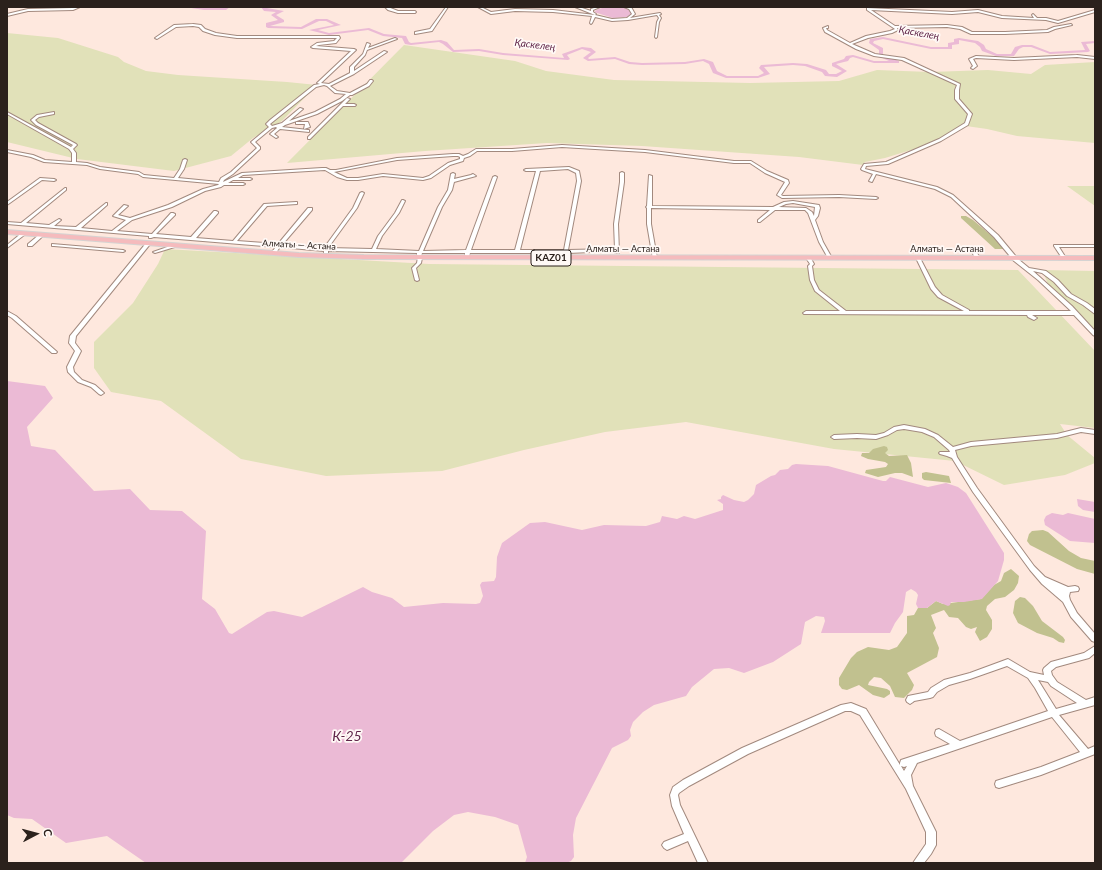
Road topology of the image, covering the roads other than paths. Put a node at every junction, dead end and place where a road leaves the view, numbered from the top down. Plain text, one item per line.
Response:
1 (79, 7) edge
2 (386, 7) edge
3 (447, 7) edge
4 (479, 7) edge
5 (576, 7) edge
6 (599, 7) edge
7 (625, 7) edge
8 (909, 7) edge
9 (914, 10) junction
10 (1095, 11) edge
11 (415, 12) dead end
12 (593, 12) junction
13 (7, 15) edge
14 (1032, 15) dead end
15 (1057, 18) dead end
16 (1036, 19) junction
17 (1049, 19) junction
18 (1054, 21) junction
19 (591, 23) dead end
20 (1048, 24) dead end
21 (1071, 25) dead end
22 (827, 26) dead end
23 (894, 26) junction
24 (416, 33) dead end
25 (656, 37) dead end
26 (156, 38) dead end
27 (396, 39) dead end
28 (368, 44) dead end
29 (849, 44) junction
30 (366, 50) junction
31 (385, 52) dead end
32 (1095, 58) edge
33 (973, 68) dead end
34 (352, 73) junction
35 (371, 81) dead end
36 (322, 85) junction
37 (328, 86) junction
38 (346, 94) junction
39 (342, 104) junction
40 (354, 105) dead end
41 (330, 106) junction
42 (301, 109) dead end
43 (7, 113) edge
44 (52, 113) dead end
45 (284, 124) junction
46 (307, 125) dead end
47 (271, 127) junction
48 (278, 127) junction
49 (290, 130) junction
50 (310, 132) dead end
51 (272, 134) junction
52 (261, 136) junction
53 (276, 137) dead end
54 (309, 138) dead end
55 (71, 148) junction
56 (7, 151) edge
57 (462, 157) junction
58 (184, 160) dead end
59 (74, 162) junction
60 (444, 167) junction
61 (526, 170) dead end
62 (538, 170) junction
63 (328, 171) junction
64 (622, 173) dead end
65 (875, 173) junction
66 (453, 174) junction
67 (473, 175) dead end
68 (650, 176) dead end
69 (495, 177) dead end
70 (176, 178) junction
71 (232, 179) junction
72 (463, 179) junction
73 (54, 180) dead end
74 (452, 181) junction
75 (871, 181) dead end
76 (222, 184) junction
77 (243, 184) dead end
78 (65, 190) dead end
79 (362, 193) dead end
80 (804, 197) junction
81 (876, 198) dead end
82 (189, 201) dead end
83 (403, 201) dead end
84 (296, 203) dead end
85 (806, 203) junction
86 (7, 204) edge
87 (106, 204) dead end
88 (176, 204) junction
89 (126, 206) dead end
90 (648, 207) junction
91 (310, 209) dead end
92 (773, 209) junction
93 (216, 212) dead end
94 (173, 214) dead end
95 (130, 219) junction
96 (59, 220) dead end
97 (813, 220) junction
98 (760, 221) dead end
99 (7, 223) edge
100 (22, 224) junction
101 (51, 226) junction
102 (77, 229) junction
103 (7, 232) edge
104 (115, 232) junction
105 (24, 233) junction
106 (42, 235) junction
107 (153, 235) junction
108 (64, 236) junction
109 (192, 238) junction
110 (105, 240) junction
111 (234, 242) junction
112 (148, 243) junction
113 (1051, 243) dead end
114 (30, 245) dead end
115 (176, 245) junction
116 (278, 246) junction
117 (1056, 246) junction
118 (1095, 246) edge
119 (7, 247) edge
120 (972, 249) dead end
121 (93, 250) junction
122 (617, 250) junction
123 (123, 251) dead end
124 (373, 251) junction
125 (154, 252) dead end
126 (326, 252) junction
127 (519, 252) junction
128 (273, 253) junction
129 (467, 255) junction
130 (566, 255) junction
131 (585, 255) junction
132 (419, 256) junction
133 (618, 258) junction
134 (655, 258) junction
135 (808, 258) junction
136 (830, 258) junction
137 (918, 258) junction
138 (978, 258) junction
139 (1014, 258) junction
140 (1064, 258) junction
141 (1095, 258) edge
142 (1028, 269) junction
143 (417, 280) dead end
144 (1059, 298) junction
145 (1085, 304) junction
146 (1095, 305) edge
147 (845, 312) junction
148 (968, 312) junction
149 (1095, 312) edge
150 (7, 313) edge
151 (806, 313) dead end
152 (1029, 313) junction
153 (1075, 313) junction
154 (1034, 318) dead end
155 (1095, 334) edge
156 (54, 352) dead end
157 (101, 393) dead end
158 (1095, 432) edge
159 (834, 437) dead end
160 (952, 450) junction
161 (942, 453) dead end
162 (954, 457) junction
163 (1041, 578) junction
164 (1066, 600) junction
165 (1095, 639) edge
166 (1095, 649) edge
167 (1031, 677) junction
168 (1050, 679) junction
169 (910, 700) dead end
170 (1095, 701) edge
171 (1084, 704) junction
172 (1053, 713) junction
173 (939, 733) dead end
174 (958, 744) junction
175 (1095, 750) edge
176 (1086, 753) junction
177 (913, 760) junction
178 (904, 763) dead end
179 (999, 784) dead end
180 (909, 786) junction
181 (690, 836) junction
182 (667, 845) dead end
183 (702, 863) edge
184 (918, 863) edge

1 - 13 street
2 - 11 street
3 - 24 street
4 - 12 street
5 - 12 street
6 - 12 street
7 - 12 street
8 - 9 street
9 - 16 street
9 - 23 street
10 - 18 street
12 - 19 street
12 - 25 street
14 - 16 street
15 - 17 street
16 - 17 street
17 - 18 street
18 - 20 street
21 - 23 street
22 - 29 street
23 - 29 street
26 - 36 street
27 - 30 street
28 - 30 street
29 - 65 street
30 - 34 street
31 - 34 street
32 - 33 street
34 - 37 street
35 - 38 street
36 - 37 street
36 - 47 street
37 - 38 street
38 - 39 street
38 - 41 street
38 - 41 street
39 - 40 street
39 - 54 street
41 - 45 street
42 - 45 street
43 - 55 street
44 - 55 street
45 - 46 street
45 - 48 street
47 - 48 street
47 - 52 street
48 - 49 street
48 - 51 street
49 - 50 street
49 - 51 street
51 - 52 street
51 - 53 street
52 - 76 street
55 - 59 street
56 - 59 street
57 - 60 street
57 - 63 street
57 - 80 street
58 - 70 street
59 - 70 street
60 - 63 street
60 - 66 street
61 - 62 street
62 - 127 street
62 - 130 street
63 - 71 street
64 - 122 street
65 - 75 street
65 - 139 street
66 - 72 street
66 - 74 street
67 - 72 street
68 - 90 street
69 - 129 street
70 - 76 street
71 - 76 street
71 - 76 street
72 - 74 street
73 - 86 street
74 - 132 street
76 - 77 street
76 - 88 street
78 - 100 street
79 - 126 street
80 - 81 street
80 - 85 street
82 - 88 street
83 - 124 street
84 - 111 street
85 - 92 street
85 - 97 street
87 - 102 street
88 - 95 street
89 - 95 street
90 - 92 street
90 - 134 street
91 - 116 street
92 - 97 street
92 - 98 street
93 - 109 street
94 - 107 street
95 - 104 street
96 - 101 street
97 - 136 street
99 - 100 street
100 - 101 street
101 - 102 street
102 - 104 street
103 - 105 highway, Алматы — Астана / KАZ01
104 - 107 street
104 - 110 street
105 - 106 highway, Алматы — Астана / KАZ01
105 - 119 street
106 - 108 highway, Алматы — Астана / KАZ01
106 - 114 street
107 - 109 street
107 - 112 street
108 - 110 highway, Алматы — Астана / KАZ01
108 - 121 street
109 - 111 street
110 - 112 highway, Алматы — Астана / KАZ01
110 - 121 street
111 - 116 street
112 - 115 highway, Алматы — Астана / KАZ01
112 - 157 street
113 - 117 street
115 - 125 street
115 - 128 highway, Алматы — Астана / KАZ01
116 - 126 street
116 - 128 street
117 - 118 street
117 - 140 street
120 - 138 street
121 - 123 street
122 - 131 street
122 - 133 street
124 - 126 street
124 - 132 street
126 - 128 highway, Алматы — Астана / KАZ01
126 - 132 highway, Алматы — Астана / KАZ01
127 - 129 highway, Алматы — Астана / KАZ01
127 - 130 highway, Алматы — Астана / KАZ01
129 - 132 highway, Алматы — Астана / KАZ01
130 - 131 highway, Алматы — Астана / KАZ01
131 - 133 highway, Алматы — Астана / KАZ01
132 - 143 street
133 - 134 highway, Алматы — Астана / KАZ01
134 - 135 highway, Алматы — Астана / KАZ01
135 - 136 highway, Алматы — Астана / KАZ01
135 - 147 street
136 - 137 highway, Алматы — Астана / KАZ01
137 - 138 highway, Алматы — Астана / KАZ01
137 - 148 street
138 - 139 highway, Алматы — Астана / KАZ01
139 - 140 highway, Алматы — Астана / KАZ01
139 - 142 street
140 - 141 highway, Алматы — Астана / KАZ01
142 - 144 street
142 - 145 street
144 - 145 street
144 - 153 street
145 - 146 street
145 - 149 street
147 - 148 street
147 - 151 street
148 - 152 street
150 - 156 street
152 - 153 street
152 - 154 street
153 - 155 street
158 - 160 street
159 - 160 street
160 - 162 street
161 - 162 street
162 - 163 street
163 - 164 street
163 - 164 street
164 - 165 street
166 - 168 street
167 - 168 street
167 - 169 street
167 - 172 street
168 - 171 street
170 - 171 street
171 - 172 street
172 - 174 street
172 - 176 street
173 - 174 street
174 - 177 street
175 - 176 street
176 - 179 street
177 - 178 street
177 - 180 street
180 - 181 street
180 - 184 street
181 - 182 street
181 - 183 street

